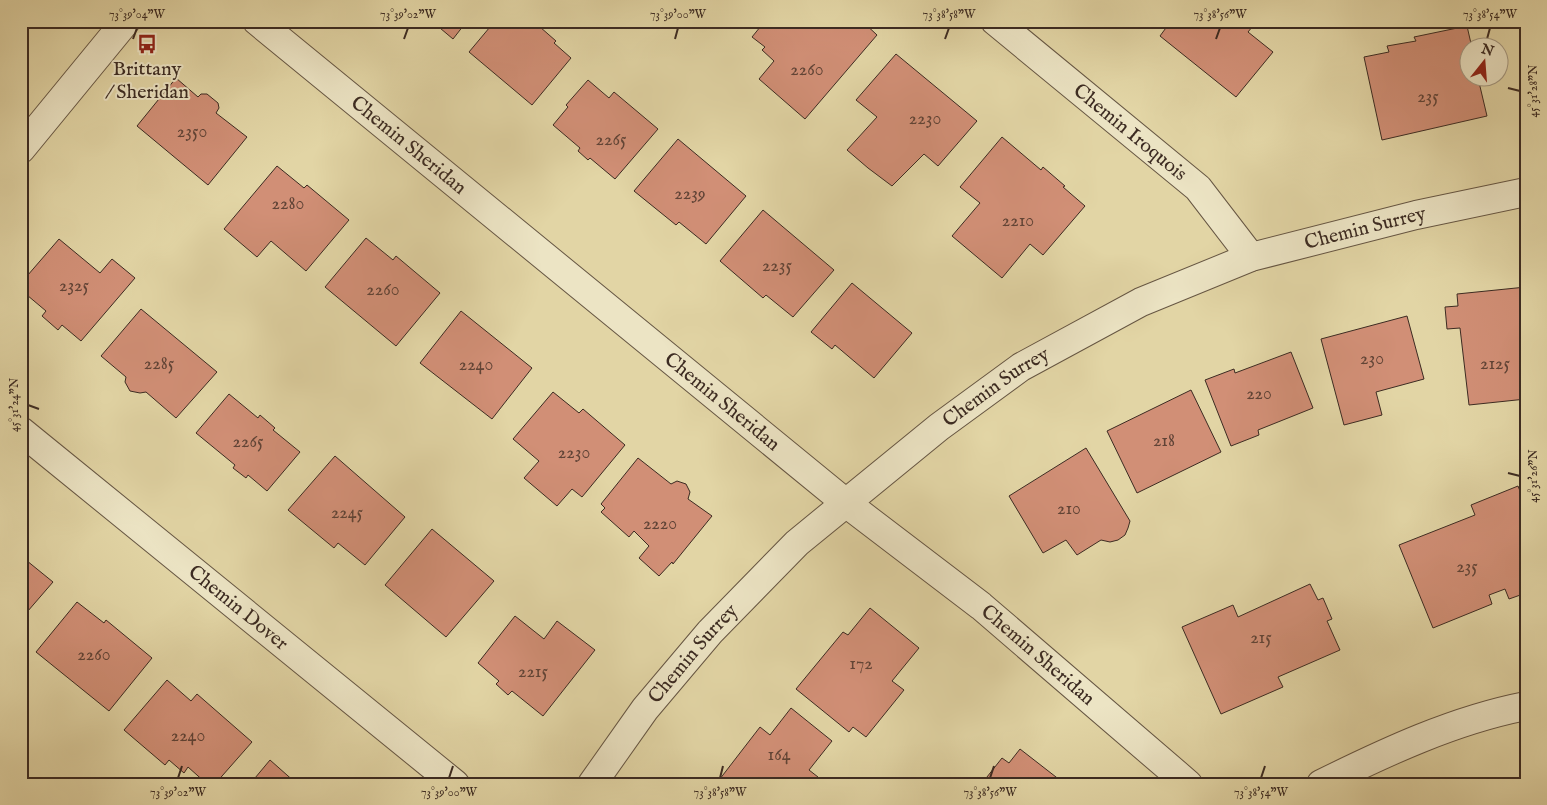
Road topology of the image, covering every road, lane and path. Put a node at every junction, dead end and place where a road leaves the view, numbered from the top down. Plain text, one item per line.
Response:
1 (126, 21) edge
2 (257, 21) edge
3 (995, 21) edge
4 (21, 149) edge
5 (1526, 192) edge
6 (1251, 257) junction
7 (21, 431) edge
8 (846, 502) junction
9 (1526, 706) edge
10 (455, 784) edge
11 (592, 784) edge
12 (1188, 784) edge
13 (1321, 784) edge

1 - 4 street
2 - 8 street, Chemin Sheridan
3 - 6 street, Chemin Iroquois
5 - 6 street, Chemin Surrey
6 - 8 street, Chemin Surrey
7 - 10 street, Chemin Dover
8 - 11 street, Chemin Surrey
8 - 12 street, Chemin Sheridan
9 - 13 street

